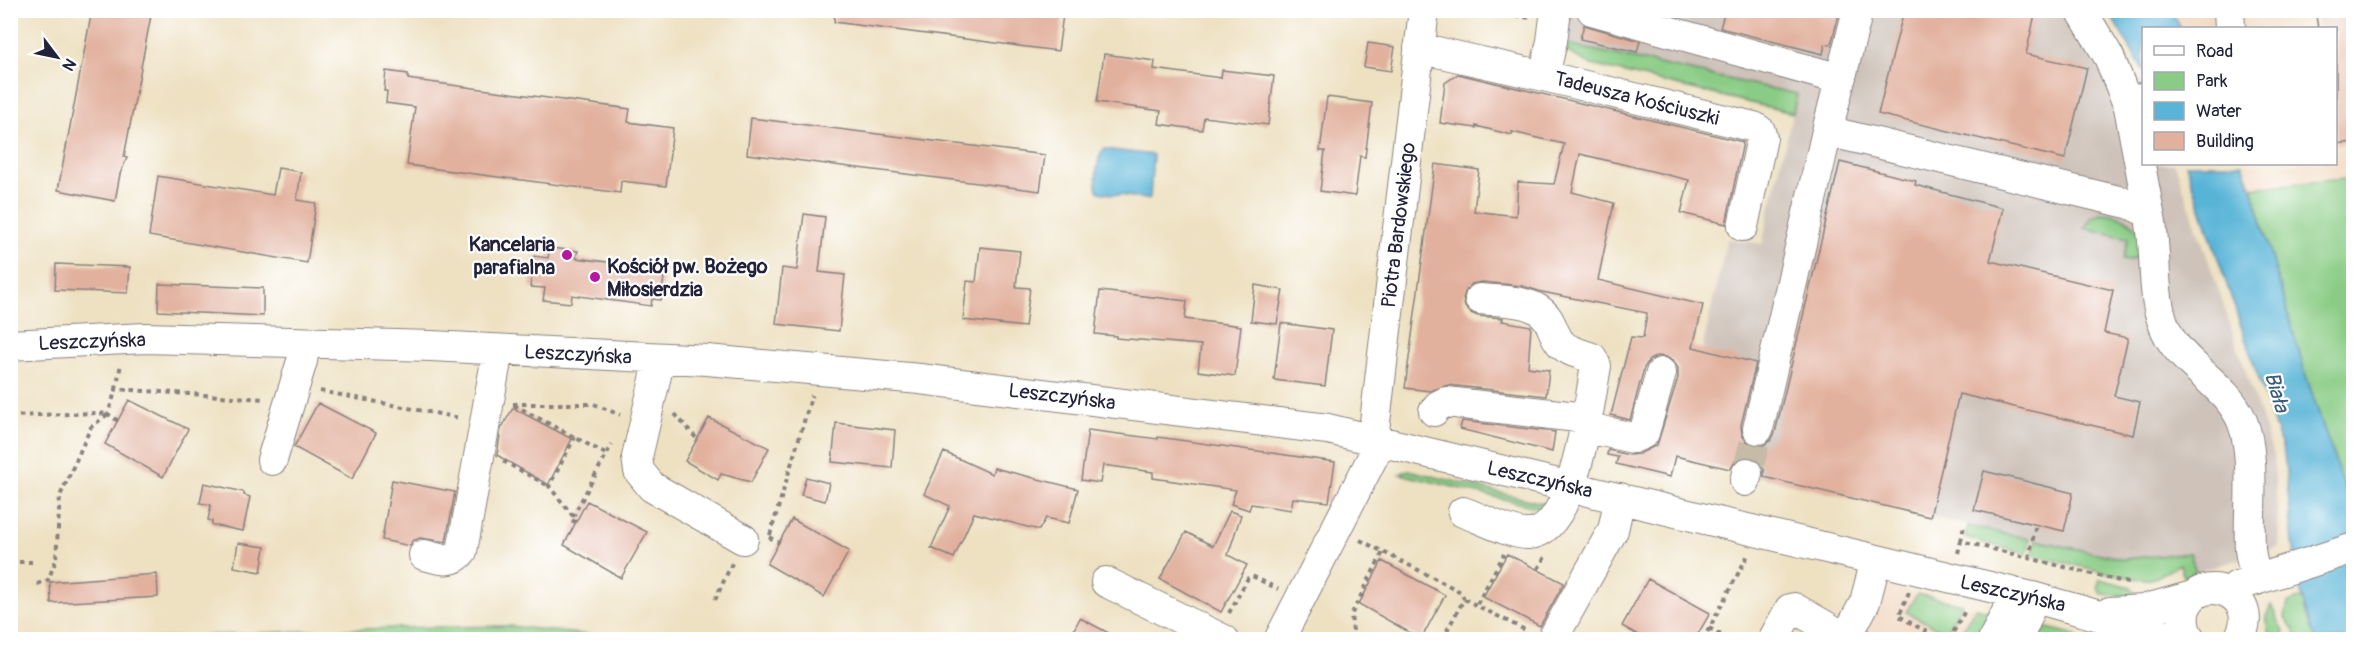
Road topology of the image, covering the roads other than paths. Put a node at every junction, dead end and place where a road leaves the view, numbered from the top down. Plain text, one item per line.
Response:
1 (1424, 10) edge
2 (1592, 10) edge
3 (1858, 10) edge
4 (2081, 10) edge
5 (2229, 10) edge
6 (1545, 14) edge
7 (2230, 27) edge
8 (1419, 48) junction
9 (1544, 76) junction
10 (1840, 79) junction
11 (2136, 102) edge
12 (1827, 131) junction
13 (2142, 153) edge
14 (2143, 165) edge
15 (2149, 213) junction
16 (1743, 226) dead end
17 (1480, 299) dead end
18 (305, 342) junction
19 (10, 345) edge
20 (498, 350) junction
21 (660, 358) junction
22 (1661, 373) dead end
23 (1434, 411) dead end
24 (1585, 422) junction
25 (1758, 429) tunnel mouth
26 (1377, 440) junction
27 (272, 460) dead end
28 (1571, 486) junction
29 (1620, 498) junction
30 (1463, 512) dead end
31 (756, 538) road end
32 (2354, 548) edge
33 (424, 555) dead end
34 (1876, 560) junction
35 (2294, 568) junction
36 (2256, 580) junction
37 (1106, 582) dead end
38 (2222, 589) junction
39 (2022, 595) junction
40 (2193, 596) junction
41 (2092, 612) junction
42 (2245, 632) edge
43 (1543, 637) edge
44 (1220, 638) edge
45 (1279, 639) edge
46 (1773, 639) edge
47 (1845, 639) edge
48 (1993, 639) edge
49 (2018, 639) edge
50 (2185, 639) edge
51 (2191, 639) edge

1 - 8 street, Piotra Bardowskiego
2 - 10 street
3 - 10 street
4 - 11 street
5 - 7 street
6 - 9 street
8 - 9 street, Tadeusza Kościuszki
8 - 26 street, Piotra Bardowskiego
9 - 16 street, Tadeusza Kościuszki
10 - 12 street
11 - 13 street
12 - 15 street
12 - 25 street
14 - 15 street
15 - 36 street
17 - 24 street
18 - 19 street, Leszczyńska
18 - 20 street, Leszczyńska
18 - 27 street
20 - 21 street, Leszczyńska
20 - 33 street
21 - 26 street, Leszczyńska
21 - 31 street
22 - 24 street
23 - 24 street
24 - 28 street
26 - 28 street, Leszczyńska
26 - 45 street
28 - 29 street, Leszczyńska
28 - 30 street
29 - 34 street, Leszczyńska
29 - 43 street
32 - 35 street
34 - 39 street, Leszczyńska
34 - 47 street
35 - 36 street
35 - 42 street
36 - 38 street
37 - 44 street
38 - 40 street, Leszczyńska
38 - 42 street
39 - 41 street, Leszczyńska
39 - 48 street
39 - 49 street
40 - 41 street, Leszczyńska
40 - 51 street
41 - 50 street, Leszczyńska
46 - 47 street

